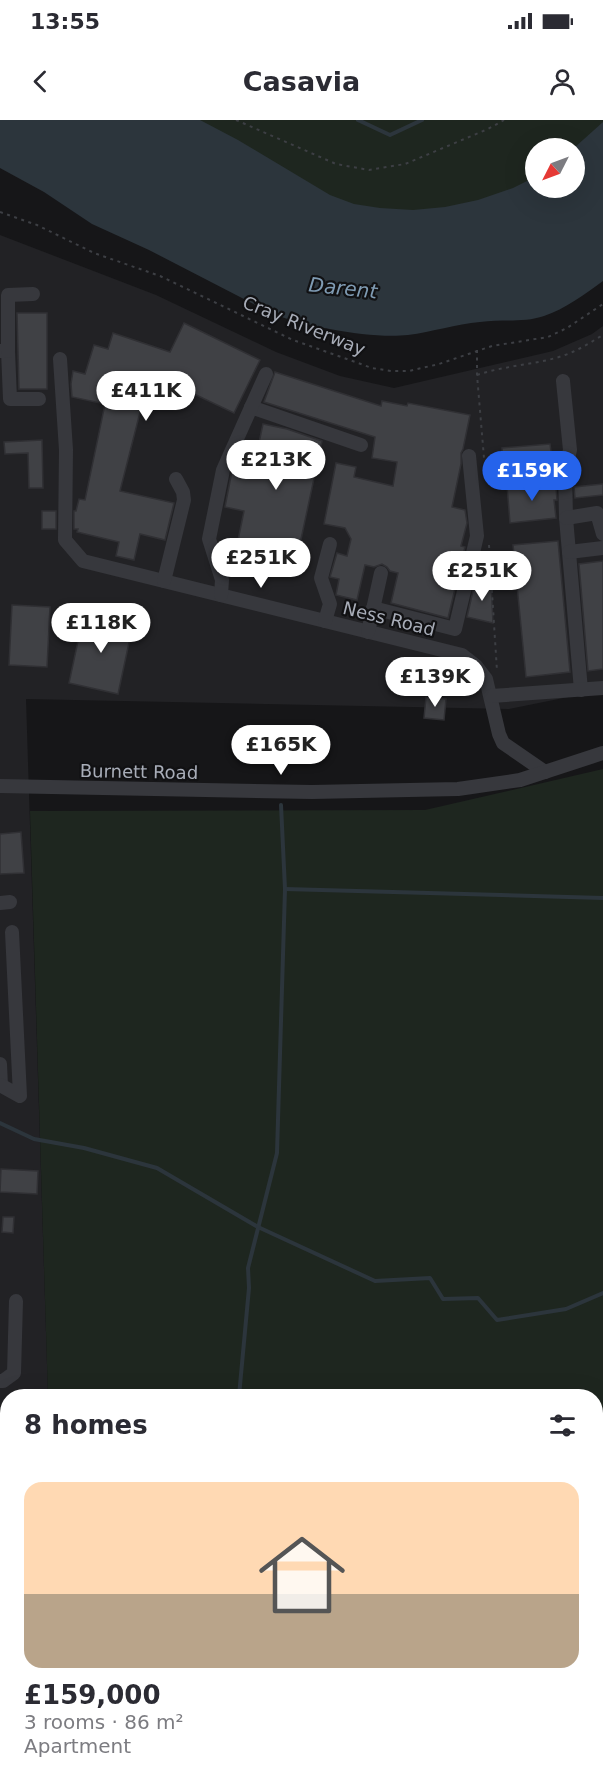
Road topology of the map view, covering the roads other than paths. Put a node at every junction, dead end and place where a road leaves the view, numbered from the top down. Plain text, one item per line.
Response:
1 (33, 294) dead end
2 (4, 351) edge
3 (60, 359) dead end
4 (266, 374) dead end
5 (563, 381) dead end
6 (39, 399) dead end
7 (251, 407) junction
8 (361, 445) dead end
9 (469, 456) dead end
10 (176, 479) dead end
11 (566, 518) junction
12 (603, 534) edge
13 (330, 544) dead end
14 (603, 548) edge
15 (569, 552) junction
16 (381, 573) dead end
17 (165, 581) junction
18 (221, 596) junction
19 (374, 608) junction
20 (325, 621) junction
21 (368, 632) junction
22 (603, 688) edge
23 (581, 690) junction
24 (491, 696) junction
25 (603, 753) edge
26 (545, 772) junction
27 (0, 786) edge
28 (12, 932) dead end
29 (0, 1064) edge
30 (1, 1085) edge
31 (16, 1301) dead end
32 (0, 1381) edge

1 - 2 street
2 - 6 street
3 - 17 street, Ness Road
4 - 7 street
5 - 11 street
7 - 8 street
7 - 18 street
9 - 19 street
10 - 17 street
11 - 12 street
11 - 15 street
13 - 20 street
14 - 15 street
15 - 23 street
16 - 19 street
17 - 18 street, Ness Road
18 - 20 street, Ness Road
19 - 21 street
20 - 21 street, Ness Road
21 - 24 street, Ness Road
22 - 23 street
23 - 24 street
24 - 26 street, Ness Road
25 - 26 street, Burnett Road
26 - 27 street, Burnett Road
28 - 30 street
29 - 30 street
31 - 32 street

